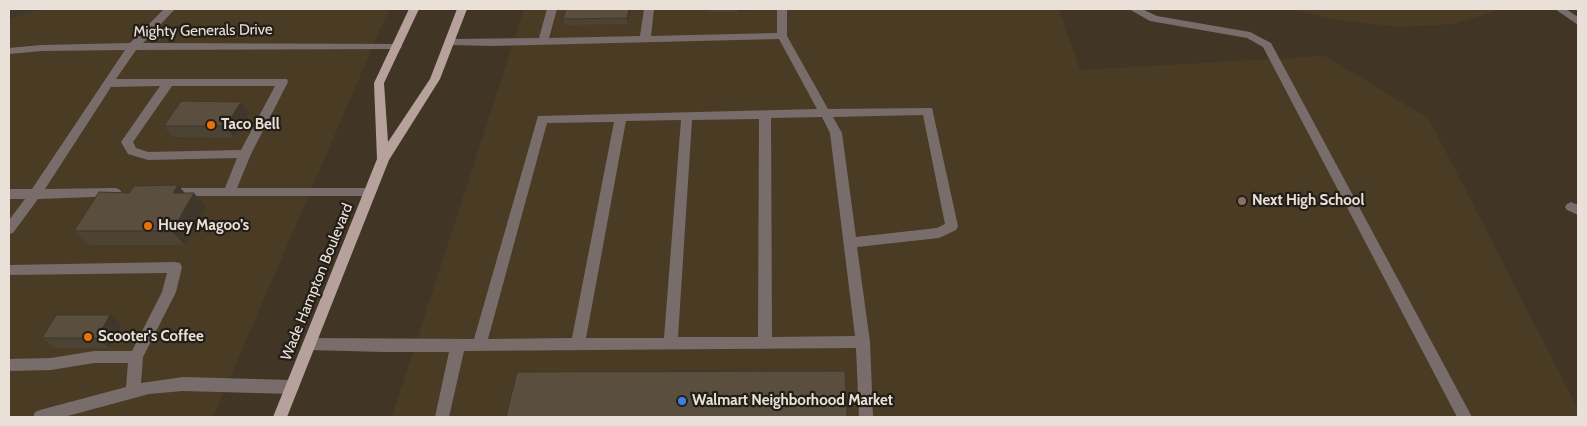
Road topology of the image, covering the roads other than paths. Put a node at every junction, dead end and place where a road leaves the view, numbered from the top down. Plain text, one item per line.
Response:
1 (170, 9) edge
2 (414, 9) edge
3 (462, 9) edge
4 (552, 9) edge
5 (648, 9) edge
6 (782, 9) edge
7 (1134, 9) edge
8 (1560, 9) edge
9 (1578, 22) edge
10 (782, 36) junction
11 (645, 40) junction
12 (450, 42) junction
13 (543, 42) junction
14 (397, 46) junction
15 (132, 47) junction
16 (9, 51) edge
17 (110, 83) junction
18 (168, 84) junction
19 (825, 114) junction
20 (765, 115) junction
21 (687, 116) junction
22 (621, 118) junction
23 (245, 154) junction
24 (383, 159) junction
25 (161, 193) edge
26 (229, 193) junction
27 (370, 193) junction
28 (9, 194) edge
29 (35, 194) junction
30 (132, 194) edge
31 (9, 230) edge
32 (850, 243) junction
33 (9, 270) edge
34 (766, 342) junction
35 (863, 342) junction
36 (671, 343) junction
37 (310, 344) junction
38 (578, 344) junction
39 (458, 345) junction
40 (479, 345) junction
41 (136, 357) junction
42 (9, 365) edge
43 (292, 387) junction
44 (133, 391) junction
45 (40, 417) edge
46 (280, 417) edge
47 (442, 417) edge
48 (866, 417) edge
49 (1465, 417) edge

1 - 15 street
2 - 14 main road, Wade Hampton Boulevard
3 - 12 main road, Wade Hampton Boulevard
4 - 13 street
5 - 11 street
6 - 10 street
7 - 49 street
8 - 9 street
10 - 11 street
10 - 19 street
11 - 13 street
12 - 13 street
12 - 24 main road, Wade Hampton Boulevard
14 - 15 street, Mighty Generals Drive
14 - 24 main road, Wade Hampton Boulevard
15 - 16 street, Mighty Generals Drive
15 - 17 street
17 - 18 street
17 - 29 street
18 - 23 street
18 - 23 street
19 - 20 street
19 - 32 street
19 - 32 street
20 - 21 street
20 - 34 street
21 - 22 street
21 - 36 street
22 - 38 street
22 - 40 street
23 - 26 street
24 - 27 main road, Wade Hampton Boulevard
25 - 26 street
26 - 27 street
27 - 37 main road, Wade Hampton Boulevard
28 - 29 street
29 - 30 street
29 - 31 street
32 - 35 street
33 - 41 street
34 - 35 street
34 - 36 street
35 - 48 street
36 - 38 street
37 - 39 street
37 - 43 main road, Wade Hampton Boulevard
38 - 40 street
39 - 40 street
39 - 47 street
41 - 42 street
41 - 44 street
43 - 44 street
43 - 46 main road, Wade Hampton Boulevard
44 - 45 street

